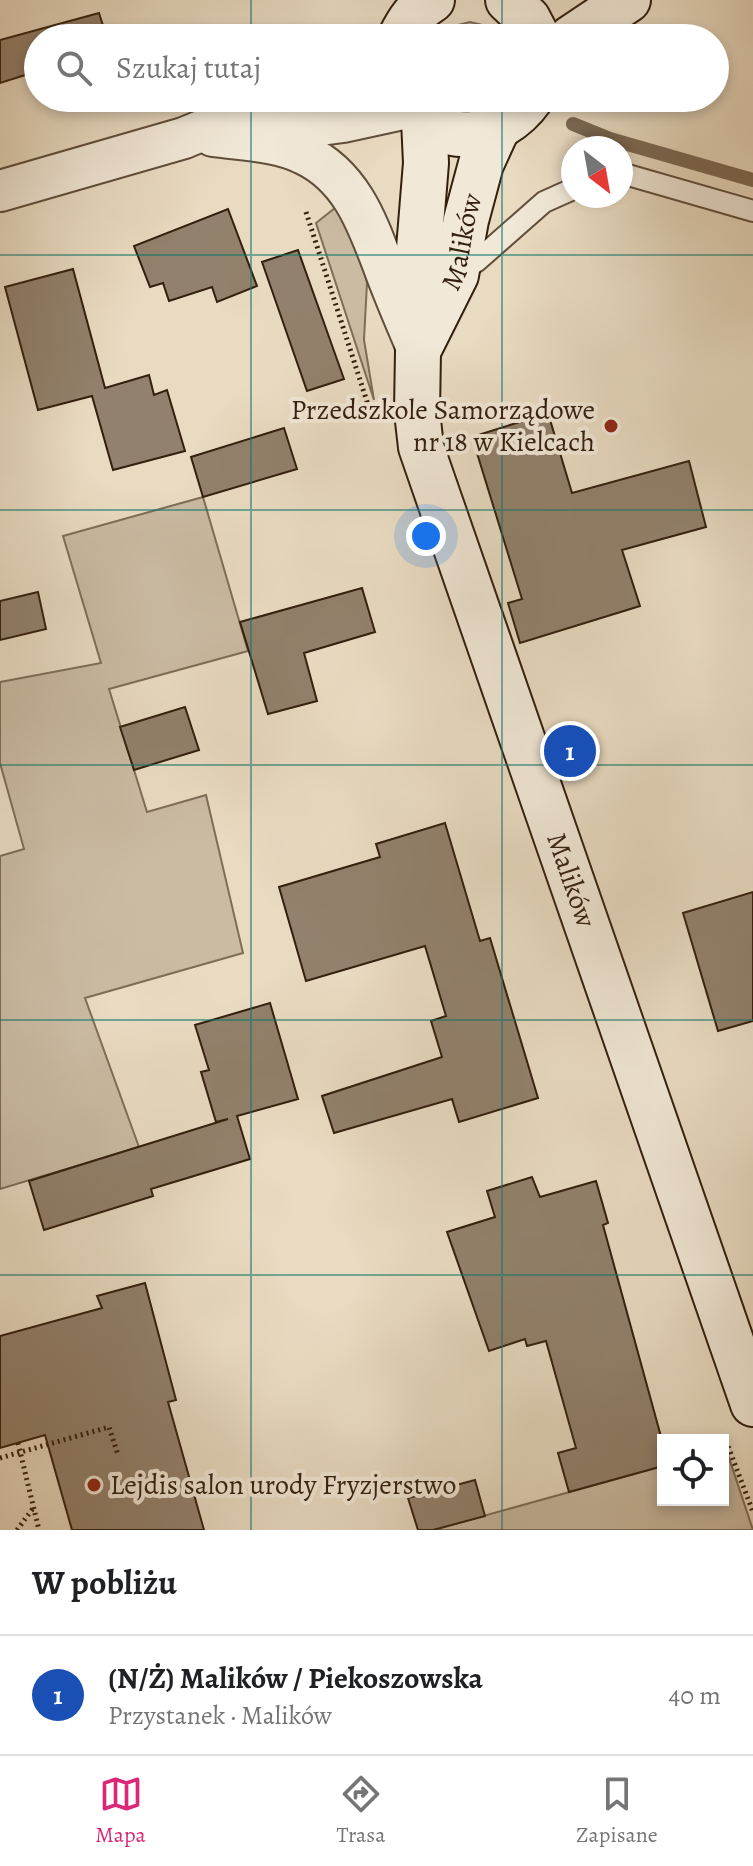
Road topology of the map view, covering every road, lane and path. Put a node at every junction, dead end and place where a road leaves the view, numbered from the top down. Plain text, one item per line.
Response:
1 (512, 0) edge
2 (628, 0) edge
3 (531, 24) edge
4 (592, 24) edge
5 (251, 112) edge
6 (392, 112) edge
7 (415, 112) edge
8 (420, 112) edge
9 (521, 112) edge
10 (497, 129) junction
11 (199, 137) junction
12 (633, 176) edge
13 (0, 191) edge
14 (561, 194) edge
15 (753, 211) edge
16 (456, 275) junction
17 (418, 351) junction
18 (753, 1404) edge
19 (18, 1443) dead end
20 (20, 1452) junction
21 (118, 1455) dead end
22 (0, 1458) edge
23 (35, 1506) junction
24 (17, 1530) edge
25 (39, 1530) edge

1 - 3 main road
2 - 4 main road
5 - 11 street
6 - 11 street
7 - 17 main road, Malików
8 - 10 main road
9 - 10 main road
10 - 16 main road, Malików
11 - 13 street
11 - 17 street
12 - 15 lane
14 - 16 lane
16 - 17 main road, Malików
17 - 18 main road, Malików
19 - 20 path
20 - 21 path
20 - 22 path
20 - 23 path
23 - 24 path
23 - 25 path

